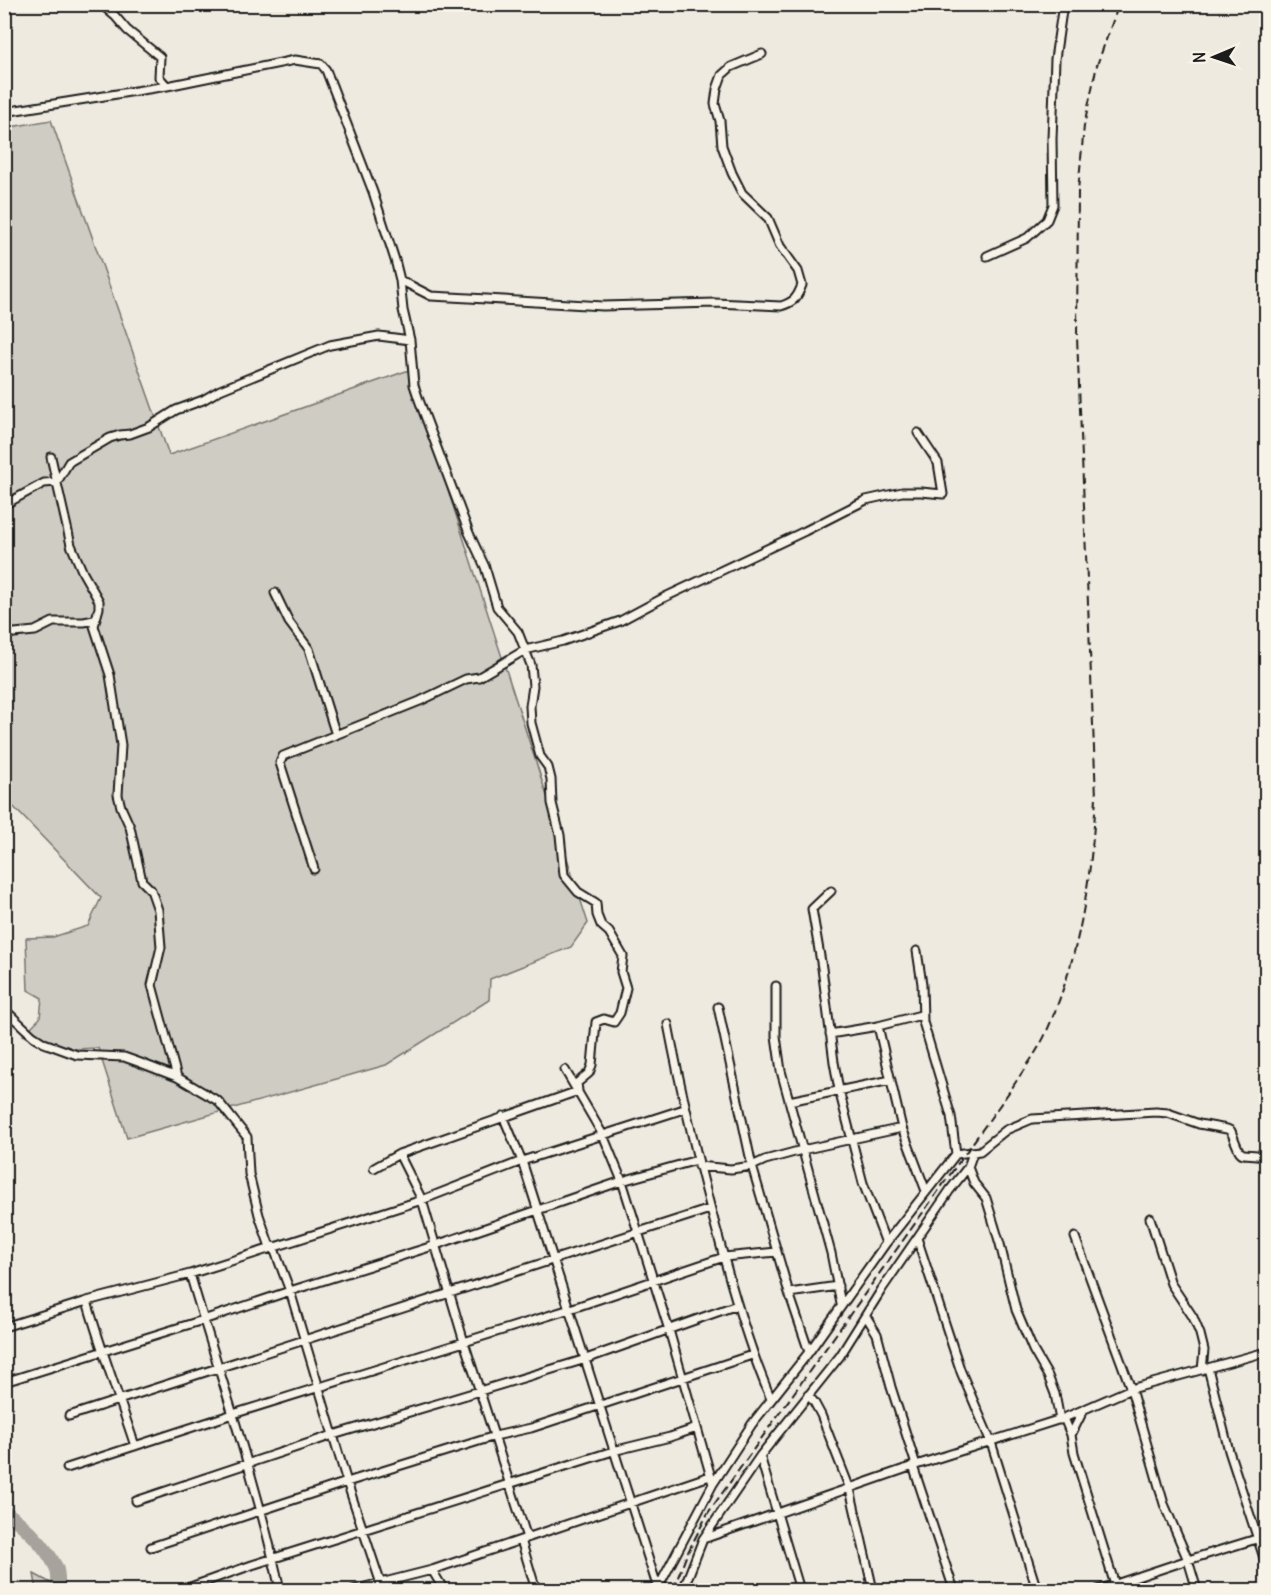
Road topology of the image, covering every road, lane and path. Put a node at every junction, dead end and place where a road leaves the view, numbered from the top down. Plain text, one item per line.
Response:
1 (101, 4) edge
2 (1063, 4) edge
3 (762, 54) dead end
4 (167, 86) junction
5 (4, 112) edge
6 (987, 256) dead end
7 (400, 280) junction
8 (410, 340) junction
9 (918, 434) dead end
10 (51, 458) dead end
11 (57, 482) junction
12 (4, 505) edge
13 (274, 593) dead end
14 (94, 620) junction
15 (4, 634) edge
16 (525, 650) junction
17 (336, 735) junction
18 (314, 869) dead end
19 (831, 891) dead end
20 (917, 951) dead end
21 (776, 986) dead end
22 (718, 1007) dead end
23 (4, 1009) edge
24 (921, 1015) junction
25 (668, 1024) dead end
26 (878, 1026) junction
27 (830, 1034) junction
28 (565, 1070) dead end
29 (177, 1077) junction
30 (891, 1080) junction
31 (839, 1090) junction
32 (578, 1091) junction
33 (789, 1101) junction
34 (684, 1108) junction
35 (503, 1116) junction
36 (902, 1128) junction
37 (603, 1135) junction
38 (851, 1138) junction
39 (802, 1150) junction
40 (973, 1153) junction
41 (399, 1154) junction
42 (956, 1154) junction
43 (1266, 1157) edge
44 (522, 1161) junction
45 (698, 1163) junction
46 (752, 1166) junction
47 (968, 1167) junction
48 (375, 1168) dead end
49 (622, 1181) junction
50 (926, 1191) junction
51 (422, 1200) junction
52 (710, 1209) junction
53 (537, 1210) junction
54 (1150, 1218) dead end
55 (639, 1233) junction
56 (1075, 1237) dead end
57 (917, 1238) junction
58 (886, 1243) junction
59 (436, 1245) junction
60 (271, 1247) junction
61 (777, 1252) junction
62 (724, 1257) junction
63 (554, 1261) junction
64 (190, 1274) junction
65 (654, 1281) junction
66 (838, 1286) junction
67 (290, 1291) junction
68 (450, 1293) junction
69 (789, 1293) junction
70 (87, 1301) junction
71 (841, 1304) junction
72 (737, 1305) junction
73 (570, 1309) junction
74 (866, 1316) junction
75 (204, 1320) junction
76 (4, 1327) edge
77 (669, 1330) junction
78 (305, 1339) junction
79 (464, 1342) junction
80 (101, 1351) junction
81 (809, 1352) junction
82 (1266, 1352) edge
83 (752, 1355) junction
84 (586, 1359) junction
85 (217, 1368) junction
86 (1205, 1369) junction
87 (683, 1377) junction
88 (10, 1380) dead end
89 (320, 1388) junction
90 (1131, 1389) junction
91 (481, 1391) junction
92 (808, 1395) junction
93 (771, 1399) junction
94 (120, 1400) junction
95 (599, 1405) junction
96 (1084, 1409) junction
97 (233, 1414) junction
98 (69, 1416) dead end
99 (1062, 1419) junction
100 (697, 1428) junction
101 (1071, 1435) junction
102 (333, 1436) junction
103 (495, 1436) junction
104 (991, 1442) junction
105 (135, 1446) junction
106 (613, 1451) junction
107 (760, 1455) junction
108 (249, 1464) junction
109 (914, 1466) junction
110 (67, 1468) dead end
111 (710, 1476) junction
112 (347, 1482) junction
113 (510, 1484) junction
114 (713, 1484) junction
115 (850, 1489) junction
116 (136, 1501) dead end
117 (630, 1503) junction
118 (260, 1511) junction
119 (778, 1513) junction
120 (363, 1530) junction
121 (1266, 1536) edge
122 (1257, 1538) junction
123 (524, 1539) junction
124 (703, 1539) junction
125 (152, 1547) dead end
126 (273, 1558) junction
127 (1188, 1560) junction
128 (1266, 1564) edge
129 (432, 1570) junction
130 (382, 1587) edge
131 (1113, 1587) edge
132 (182, 1590) edge
133 (280, 1590) edge
134 (353, 1590) edge
135 (444, 1590) edge
136 (536, 1590) edge
137 (657, 1590) edge
138 (683, 1590) edge
139 (800, 1590) edge
140 (873, 1590) edge
141 (954, 1590) edge
142 (1037, 1590) edge
143 (1098, 1590) edge
144 (1197, 1590) edge

1 - 4 street
2 - 6 street
3 - 7 street
4 - 5 street
4 - 7 street
7 - 8 street
8 - 11 street
8 - 16 street
9 - 16 street
10 - 11 street
11 - 12 street
11 - 14 street
13 - 17 street
14 - 15 street
14 - 29 street
16 - 17 street
16 - 32 street
17 - 18 street
19 - 27 street
20 - 24 street
21 - 33 street
22 - 46 street
23 - 29 street
24 - 26 street
24 - 42 street
25 - 34 street
26 - 27 street
26 - 30 street
27 - 31 street
28 - 32 street
29 - 60 street
30 - 31 street
30 - 36 street
31 - 33 street
31 - 38 street
32 - 35 street
32 - 37 street
33 - 39 street
34 - 37 street
34 - 45 street
35 - 41 street
35 - 44 street
36 - 38 street
36 - 50 street
37 - 44 street
37 - 49 street
38 - 39 street
38 - 58 street
39 - 46 street
39 - 66 street
40 - 42 street
40 - 43 street
40 - 47 street
41 - 48 street
41 - 51 street
42 - 50 street
44 - 51 street
44 - 53 street
45 - 46 street
45 - 49 street
45 - 52 street
46 - 61 street
47 - 57 street
47 - 99 street
49 - 53 street
49 - 55 street
50 - 58 street
51 - 59 street
51 - 60 street
52 - 55 street
52 - 62 street
53 - 59 street
53 - 63 street
54 - 86 street
55 - 63 street
55 - 65 street
56 - 90 street
57 - 74 street
57 - 104 street
58 - 71 street
59 - 67 street
59 - 68 street
60 - 64 street
60 - 67 street
61 - 62 street
61 - 69 street
62 - 65 street
62 - 72 street
63 - 68 street
63 - 73 street
64 - 70 street
64 - 75 street
65 - 73 street
65 - 77 street
66 - 69 street
66 - 71 street
67 - 75 street
67 - 78 street
68 - 78 street
68 - 79 street
69 - 81 street
70 - 76 street
70 - 80 street
71 - 81 street
72 - 77 street
72 - 83 street
73 - 79 street
73 - 84 street
74 - 92 street
74 - 109 street
75 - 80 street
75 - 85 street
77 - 84 street
77 - 87 street
78 - 85 street
78 - 89 street
79 - 89 street
79 - 91 street
80 - 88 street
80 - 94 street
81 - 93 street
82 - 86 street
83 - 87 street
83 - 93 street
84 - 91 street
84 - 95 street
85 - 94 street
85 - 97 street
86 - 90 street
86 - 122 street
87 - 95 street
87 - 100 street
89 - 97 street
89 - 102 street
90 - 96 street
90 - 127 street
91 - 102 street
91 - 103 street
92 - 107 street
92 - 115 street
93 - 114 street
94 - 98 street
94 - 105 street
95 - 103 street
95 - 106 street
96 - 99 street
96 - 101 street
97 - 105 street
97 - 108 street
99 - 101 street
99 - 104 street
100 - 106 street
100 - 111 street
101 - 131 street
102 - 108 street
102 - 112 street
103 - 112 street
103 - 113 street
104 - 109 street
104 - 142 street
105 - 110 street
106 - 113 street
106 - 117 street
107 - 119 street
107 - 124 street
108 - 116 street
108 - 118 street
109 - 115 street
109 - 141 street
111 - 114 street
111 - 117 street
112 - 118 street
112 - 120 street
113 - 120 street
113 - 123 street
114 - 137 street
115 - 119 street
115 - 140 street
117 - 123 street
117 - 137 street
118 - 125 street
118 - 126 street
119 - 124 street
119 - 139 street
120 - 126 street
120 - 130 street
121 - 122 street
122 - 127 street
122 - 128 street
123 - 129 street
123 - 136 street
124 - 138 street
126 - 132 street
126 - 133 street
127 - 131 street
127 - 144 street
129 - 130 street
129 - 135 street
130 - 134 street
131 - 143 street

